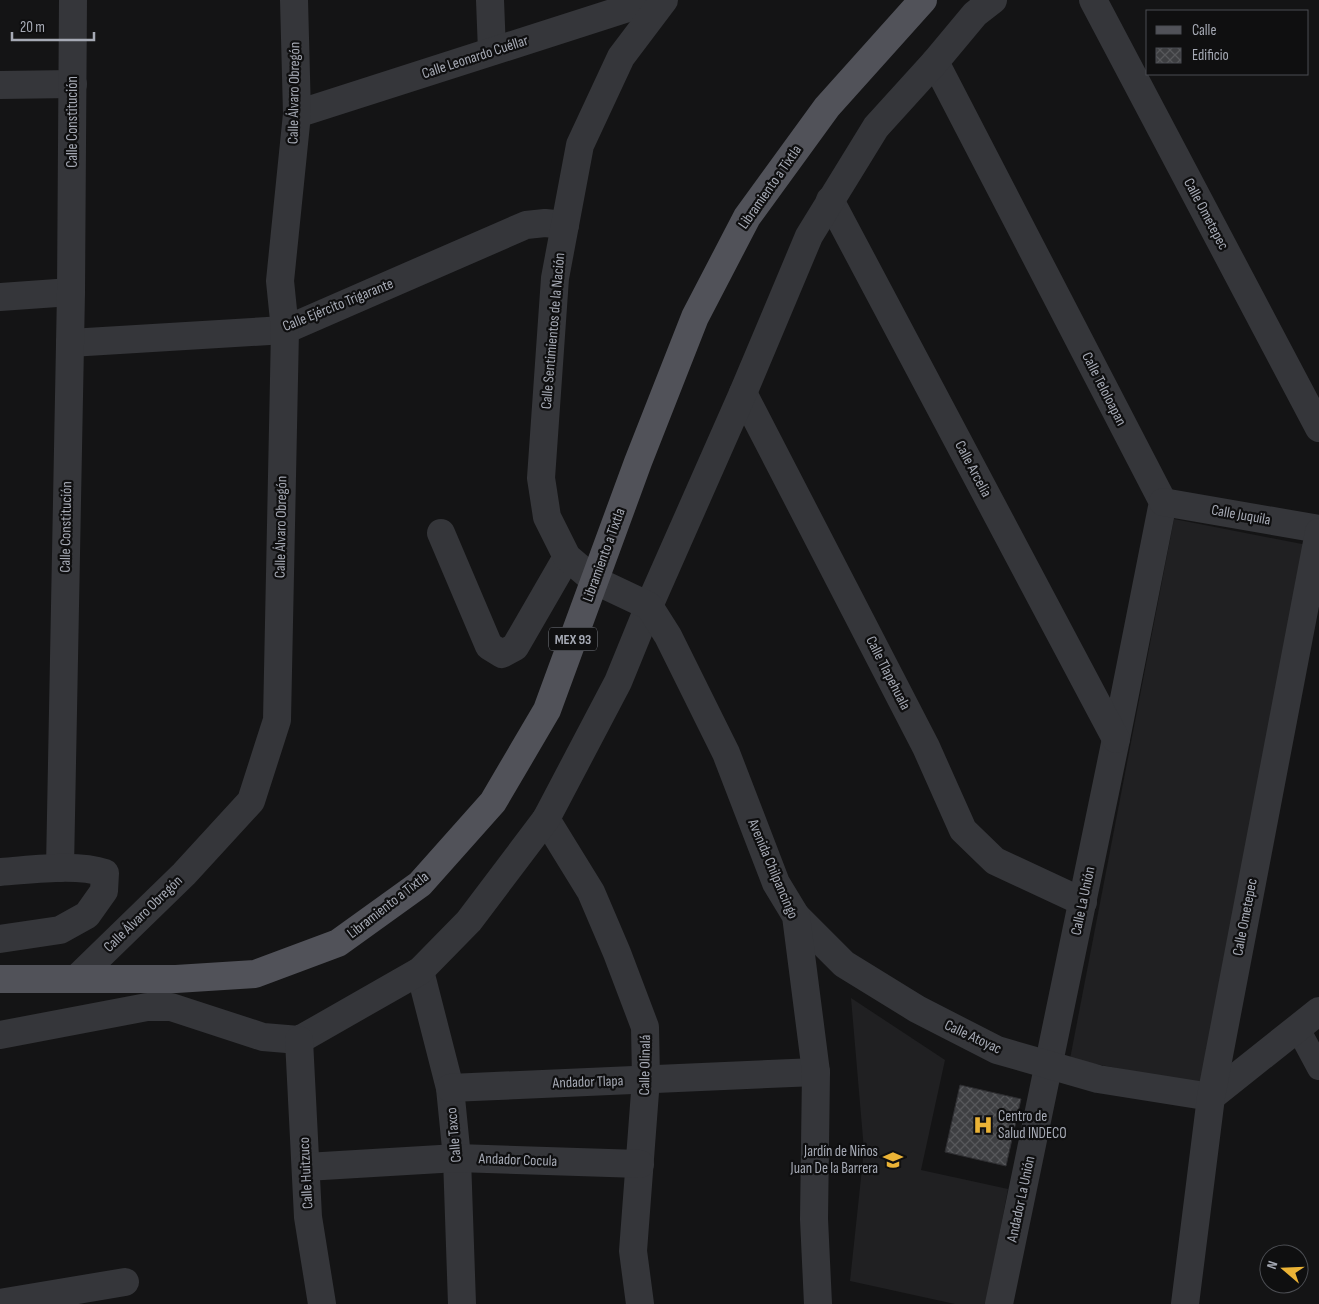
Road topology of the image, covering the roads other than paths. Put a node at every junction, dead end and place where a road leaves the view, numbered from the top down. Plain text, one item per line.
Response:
1 (73, 0) edge
2 (294, 0) edge
3 (490, 0) edge
4 (653, 0) edge
5 (664, 0) edge
6 (922, 0) edge
7 (993, 0) edge
8 (1093, 0) edge
9 (492, 52) junction
10 (934, 62) junction
11 (73, 84) junction
12 (0, 85) edge
13 (296, 114) junction
14 (830, 200) junction
15 (565, 225) junction
16 (72, 292) junction
17 (0, 297) edge
18 (285, 330) junction
19 (70, 343) junction
20 (743, 392) junction
21 (1319, 428) edge
22 (1163, 502) junction
23 (1319, 531) edge
24 (441, 533) dead end
25 (567, 557) junction
26 (594, 580) junction
27 (649, 606) junction
28 (1116, 739) junction
29 (546, 819) junction
30 (60, 868) junction
31 (0, 872) edge
32 (1083, 902) junction
33 (796, 916) junction
34 (0, 940) edge
35 (420, 971) junction
36 (0, 979) edge
37 (76, 979) junction
38 (176, 979) junction
39 (171, 1007) junction
40 (1319, 1011) edge
41 (1297, 1027) junction
42 (0, 1035) edge
43 (299, 1040) junction
44 (1049, 1064) junction
45 (1319, 1068) edge
46 (816, 1072) junction
47 (646, 1079) junction
48 (450, 1088) junction
49 (1211, 1097) junction
50 (457, 1158) junction
51 (640, 1164) junction
52 (306, 1167) junction
53 (125, 1282) dead end
54 (0, 1303) edge
55 (322, 1304) edge
56 (462, 1304) edge
57 (640, 1304) edge
58 (818, 1304) edge
59 (999, 1304) edge
60 (1185, 1304) edge

1 - 11 street, Calle Constitución
2 - 13 street, Calle Álvaro Obregón
3 - 9 street
4 - 9 street, Calle Leonardo Cuéllar
5 - 15 street, Calle Sentimientos de la Nación
6 - 26 main road, Libramiento a Tixtla / MEX 93
7 - 10 street
8 - 21 street, Calle Ometepec
9 - 13 street, Calle Leonardo Cuéllar
10 - 14 street
10 - 22 street, Calle Teloloapan
11 - 12 street
11 - 16 street, Calle Constitución
13 - 18 street, Calle Álvaro Obregón
14 - 20 street
14 - 28 street, Calle Arcelia
15 - 18 street, Calle Ejército Trigarante
15 - 25 street, Calle Sentimientos de la Nación
16 - 17 street
16 - 19 street, Calle Constitución
18 - 19 street, Calle Ejército Trigarante
18 - 37 street, Calle Álvaro Obregón
19 - 30 street, Calle Constitución
20 - 27 street
20 - 32 street, Calle Tlapehuala
22 - 23 street, Calle Juquila
22 - 28 street
23 - 49 street, Calle Ometepec
24 - 25 street
25 - 26 street, Calle Sentimientos de la Nación
26 - 27 street
26 - 38 main road, Libramiento a Tixtla / MEX 93
27 - 29 street
27 - 33 street, Avenida Chilpancingo
28 - 32 street, Calle La Unión
29 - 35 street
29 - 47 street, Calle Olinalá
30 - 31 street
30 - 34 street
32 - 44 street, Calle La Unión
33 - 44 street, Calle Atoyac
33 - 46 street, Avenida Chilpancingo
35 - 43 street
35 - 48 street, Calle Taxco
36 - 37 main road, Libramiento a Tixtla / MEX 93
37 - 38 main road, Libramiento a Tixtla / MEX 93
38 - 39 street
39 - 42 street
39 - 43 street
40 - 41 street
41 - 45 street
41 - 49 street
43 - 52 street, Calle Huitzuco
44 - 49 street, Calle Atoyac
44 - 59 street, Andador La Unión
46 - 47 street, Andador Tlapa
46 - 58 street, Avenida Chilpancingo
47 - 48 street, Andador Tlapa
47 - 51 street, Calle Olinalá
48 - 50 street, Calle Taxco
49 - 60 street, Calle Ometepec
50 - 51 street, Andador Cocula
50 - 52 street, Andador Cocula
50 - 56 street, Calle Taxco
51 - 57 street, Calle Olinalá
52 - 55 street, Calle Huitzuco
53 - 54 street

